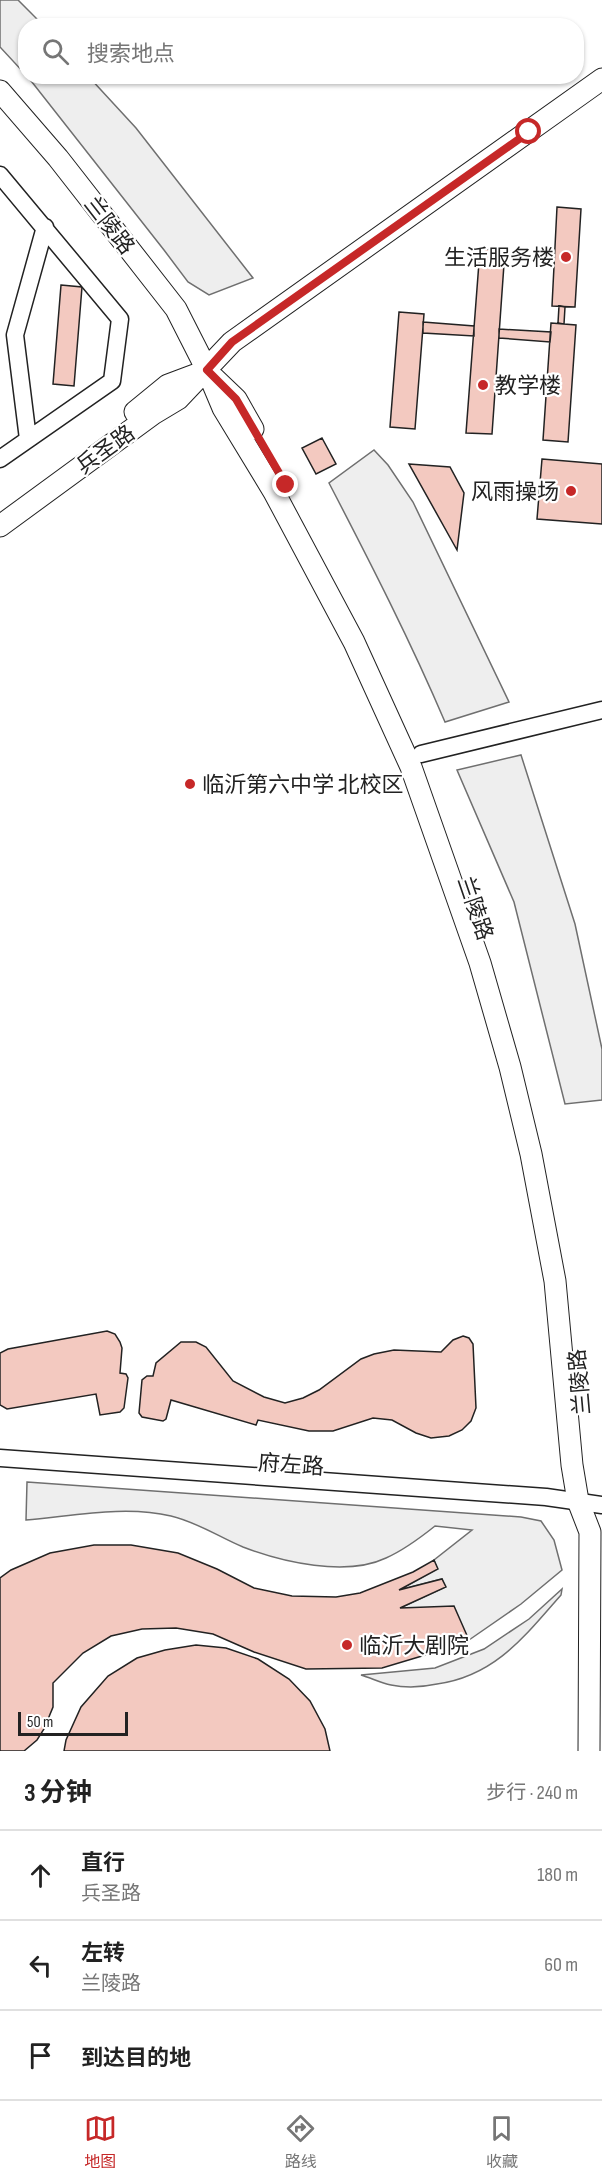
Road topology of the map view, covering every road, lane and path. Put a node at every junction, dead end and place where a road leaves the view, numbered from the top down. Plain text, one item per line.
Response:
1 (602, 79) edge
2 (0, 91) edge
3 (602, 94) edge
4 (0, 112) edge
5 (0, 175) edge
6 (45, 227) junction
7 (207, 370) junction
8 (28, 439) junction
9 (0, 459) edge
10 (0, 511) edge
11 (0, 526) edge
12 (602, 710) edge
13 (421, 754) junction
14 (0, 1458) edge
15 (0, 1466) edge
16 (578, 1501) junction
17 (602, 1501) edge
18 (602, 1505) edge
19 (574, 1751) edge
20 (589, 1751) edge

1 - 7 main road, 兵圣路
2 - 7 main road, 兰陵路
3 - 7 main road, 兵圣路
4 - 7 main road, 兰陵路
5 - 6 street
6 - 8 street
6 - 8 street
7 - 10 main road, 兵圣路
7 - 11 main road, 兵圣路
7 - 13 main road, 兰陵路
7 - 16 main road, 兰陵路
8 - 9 street
12 - 13 street
13 - 16 main road, 兰陵路
14 - 16 street, 府左路
15 - 16 street, 府左路
16 - 17 street, 府左路
16 - 18 street, 府左路
16 - 19 main road, 兰陵路
16 - 20 main road, 兰陵路

